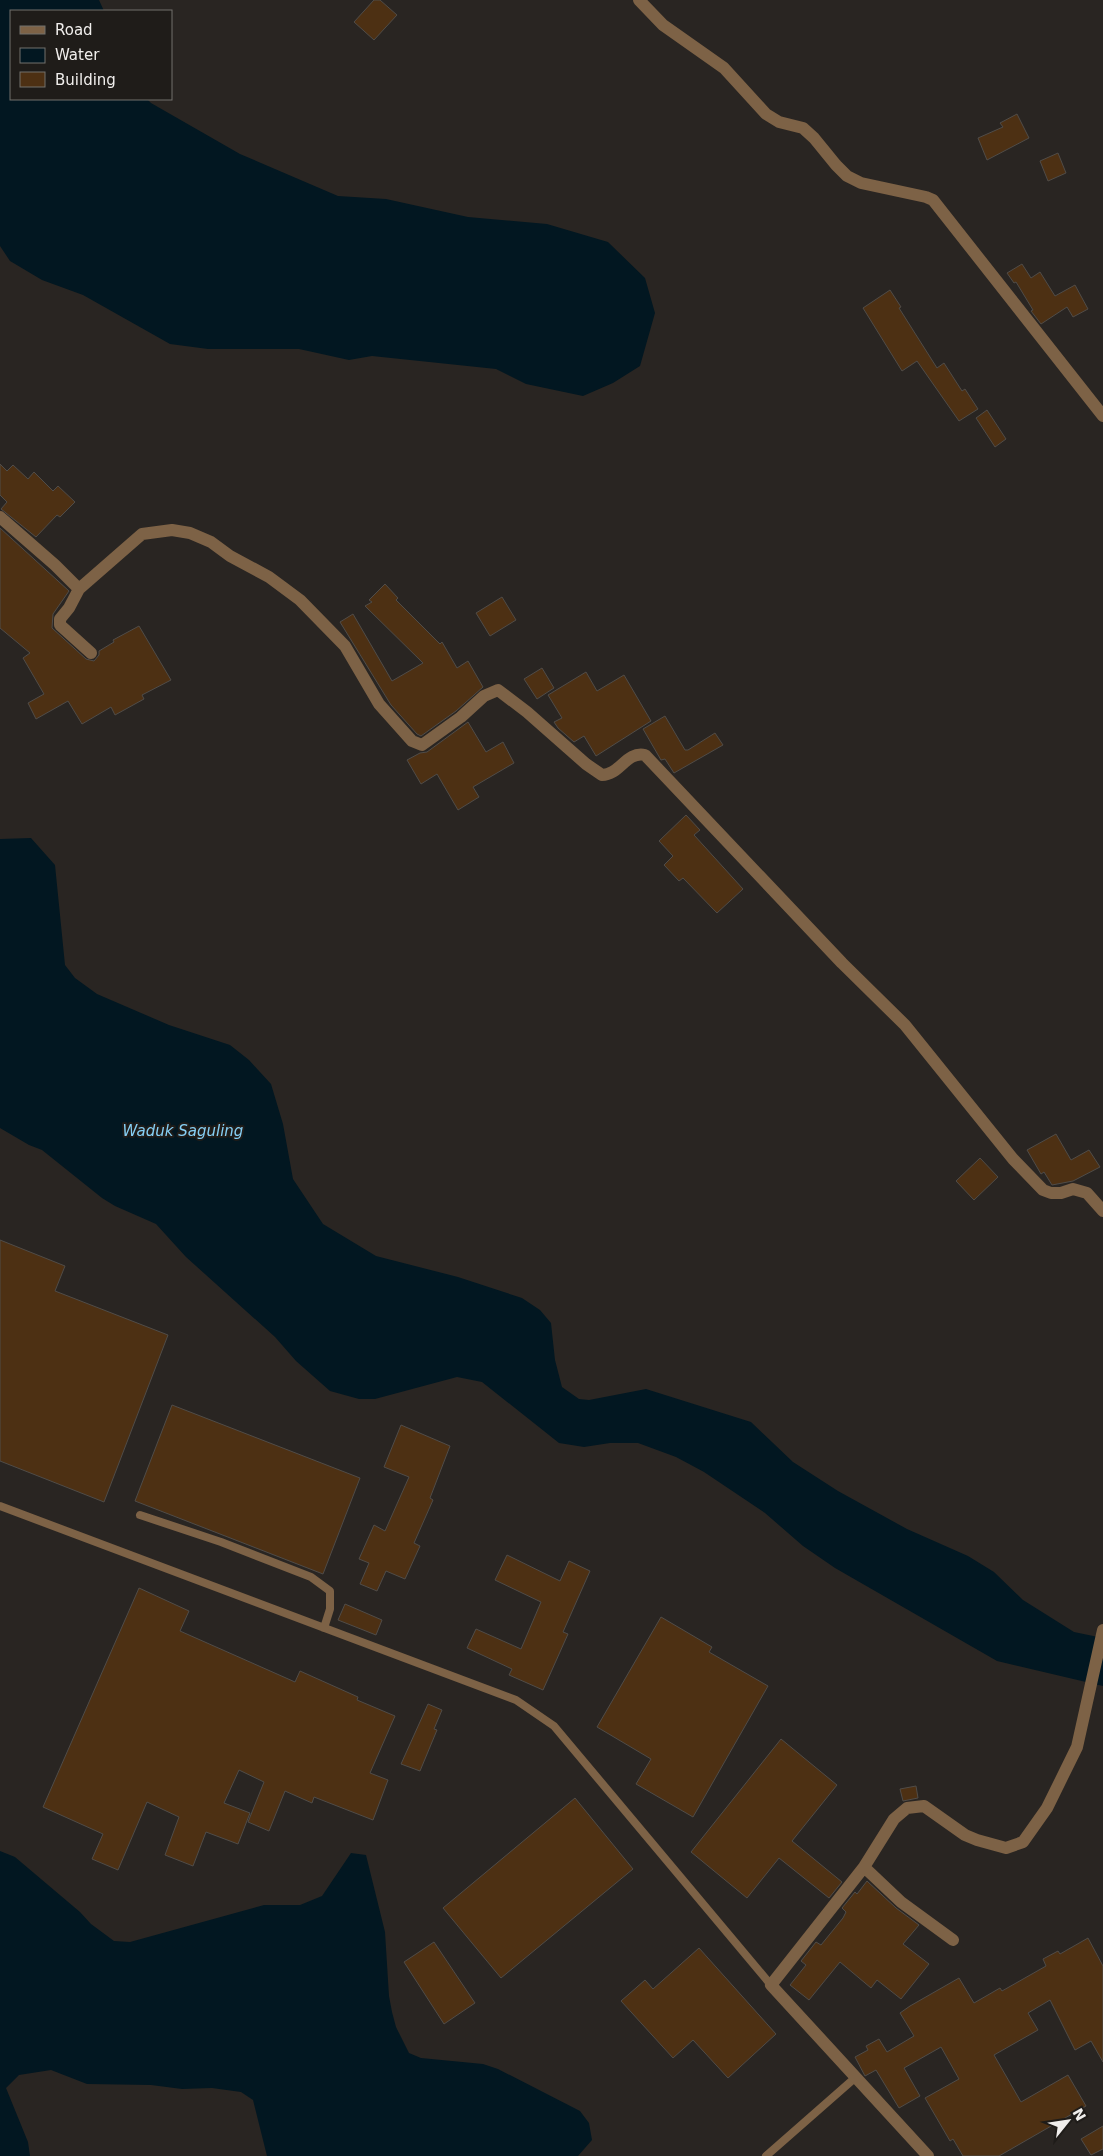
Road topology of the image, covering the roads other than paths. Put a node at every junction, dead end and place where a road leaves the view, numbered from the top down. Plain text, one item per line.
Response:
1 (639, 0) edge
2 (1103, 416) edge
3 (0, 517) edge
4 (79, 590) junction
5 (91, 653) dead end
6 (1103, 1212) edge
7 (0, 1506) edge
8 (140, 1515) dead end
9 (324, 1628) junction
10 (1102, 1633) edge
11 (864, 1867) junction
12 (953, 1940) dead end
13 (771, 1985) junction
14 (856, 2077) junction
15 (766, 2156) edge
16 (928, 2156) edge

1 - 2 street
3 - 4 street
4 - 5 street
4 - 6 street
7 - 9 lane
8 - 9 lane
9 - 13 lane
10 - 11 street
11 - 12 street
11 - 13 street
13 - 14 street
14 - 15 lane
14 - 16 street

